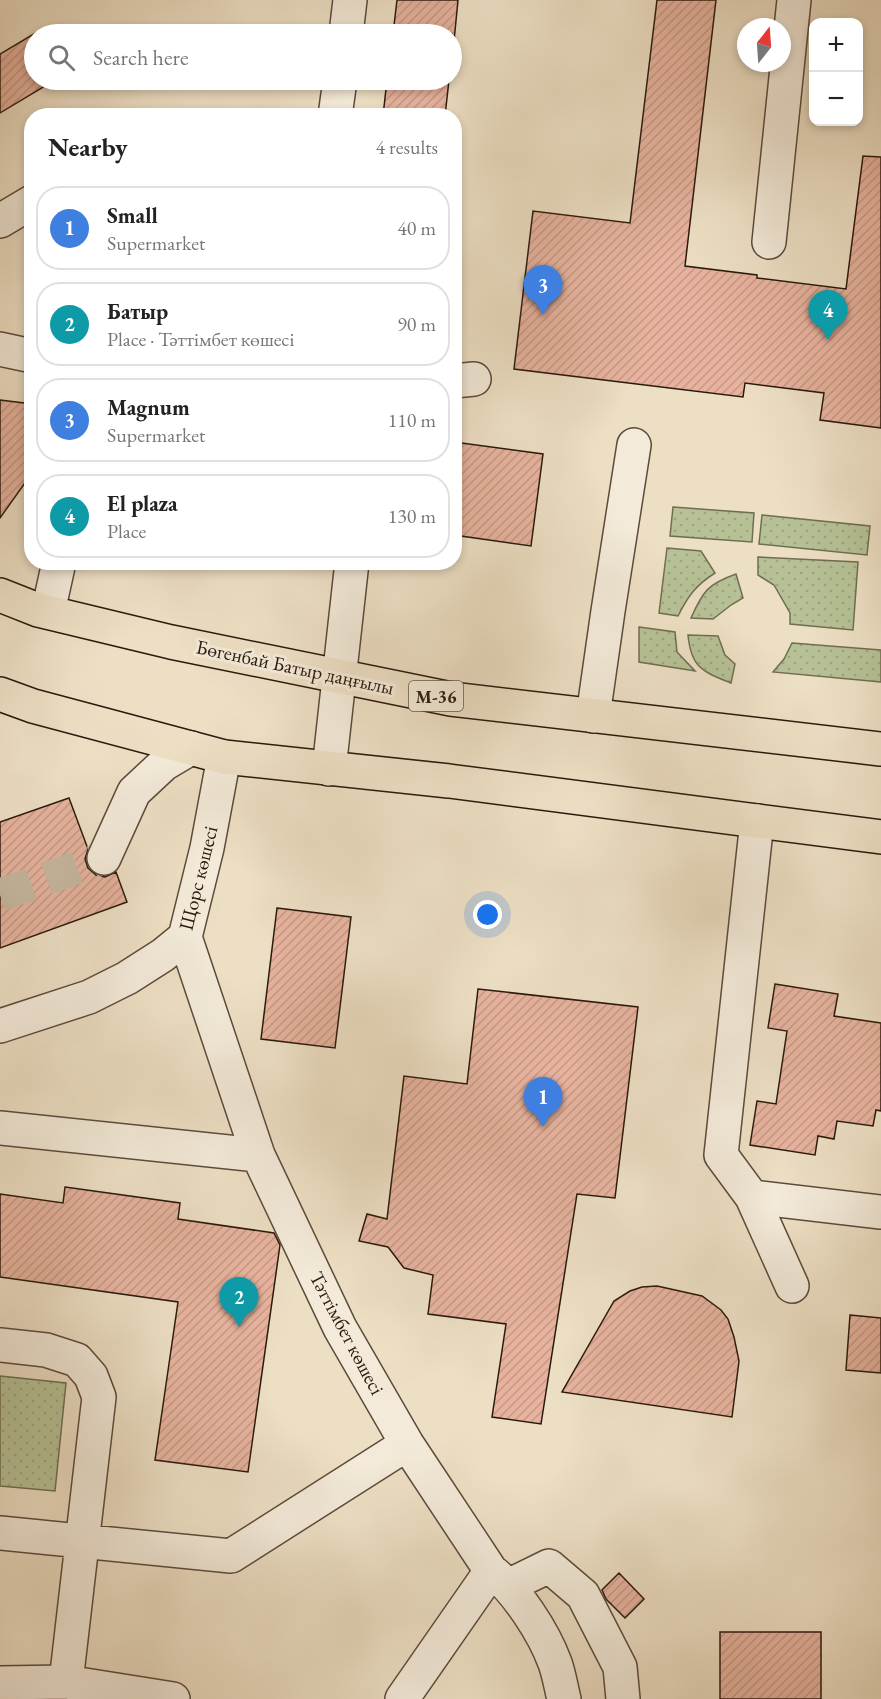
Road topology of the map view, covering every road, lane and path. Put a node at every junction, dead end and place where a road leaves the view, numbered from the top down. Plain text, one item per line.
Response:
1 (350, 0) edge
2 (794, 0) edge
3 (347, 24) edge
4 (339, 90) edge
5 (336, 108) edge
6 (24, 206) edge
7 (0, 220) edge
8 (769, 242) dead end
9 (0, 349) edge
10 (24, 354) edge
11 (634, 445) dead end
12 (57, 570) edge
13 (351, 570) edge
14 (0, 595) edge
15 (48, 612) junction
16 (339, 676) junction
17 (0, 694) edge
18 (593, 716) junction
19 (190, 748) junction
20 (881, 749) edge
21 (224, 757) junction
22 (329, 768) junction
23 (757, 821) junction
24 (881, 837) edge
25 (104, 858) dead end
26 (185, 937) junction
27 (0, 1026) edge
28 (0, 1128) edge
29 (258, 1155) junction
30 (752, 1197) junction
31 (881, 1212) edge
32 (792, 1286) dead end
33 (0, 1345) edge
34 (407, 1444) junction
35 (0, 1533) edge
36 (82, 1542) junction
37 (499, 1579) junction
38 (66, 1682) junction
39 (0, 1683) edge
40 (173, 1699) edge
41 (402, 1699) edge
42 (564, 1699) edge
43 (623, 1699) edge

1 - 3 street
2 - 8 street
4 - 5 street
6 - 7 street
9 - 10 street
11 - 18 street
12 - 15 street
13 - 16 street
14 - 15 main road, Бөгенбай Батыр даңғылы / M-36
15 - 16 main road, Бөгенбай Батыр даңғылы / M-36
16 - 18 main road, Бөгенбай Батыр даңғылы / M-36
16 - 22 street
17 - 19 main road
18 - 20 main road, Бөгенбай Батыр даңғылы / M-36
19 - 21 main road
19 - 25 street
21 - 22 main road
21 - 26 street, Щорс көшесі
22 - 23 main road
23 - 24 main road
23 - 30 street
26 - 27 street, Щорс көшесі
26 - 29 street, Тәттімбет көшесі
28 - 29 street
29 - 34 street, Тәттімбет көшесі
30 - 31 street
30 - 32 street
33 - 36 street
34 - 36 street
34 - 37 street, Тәттімбет көшесі
35 - 36 street
36 - 38 street
37 - 41 street
37 - 42 street, Тәттімбет көшесі
37 - 43 street
38 - 39 street
38 - 40 street

